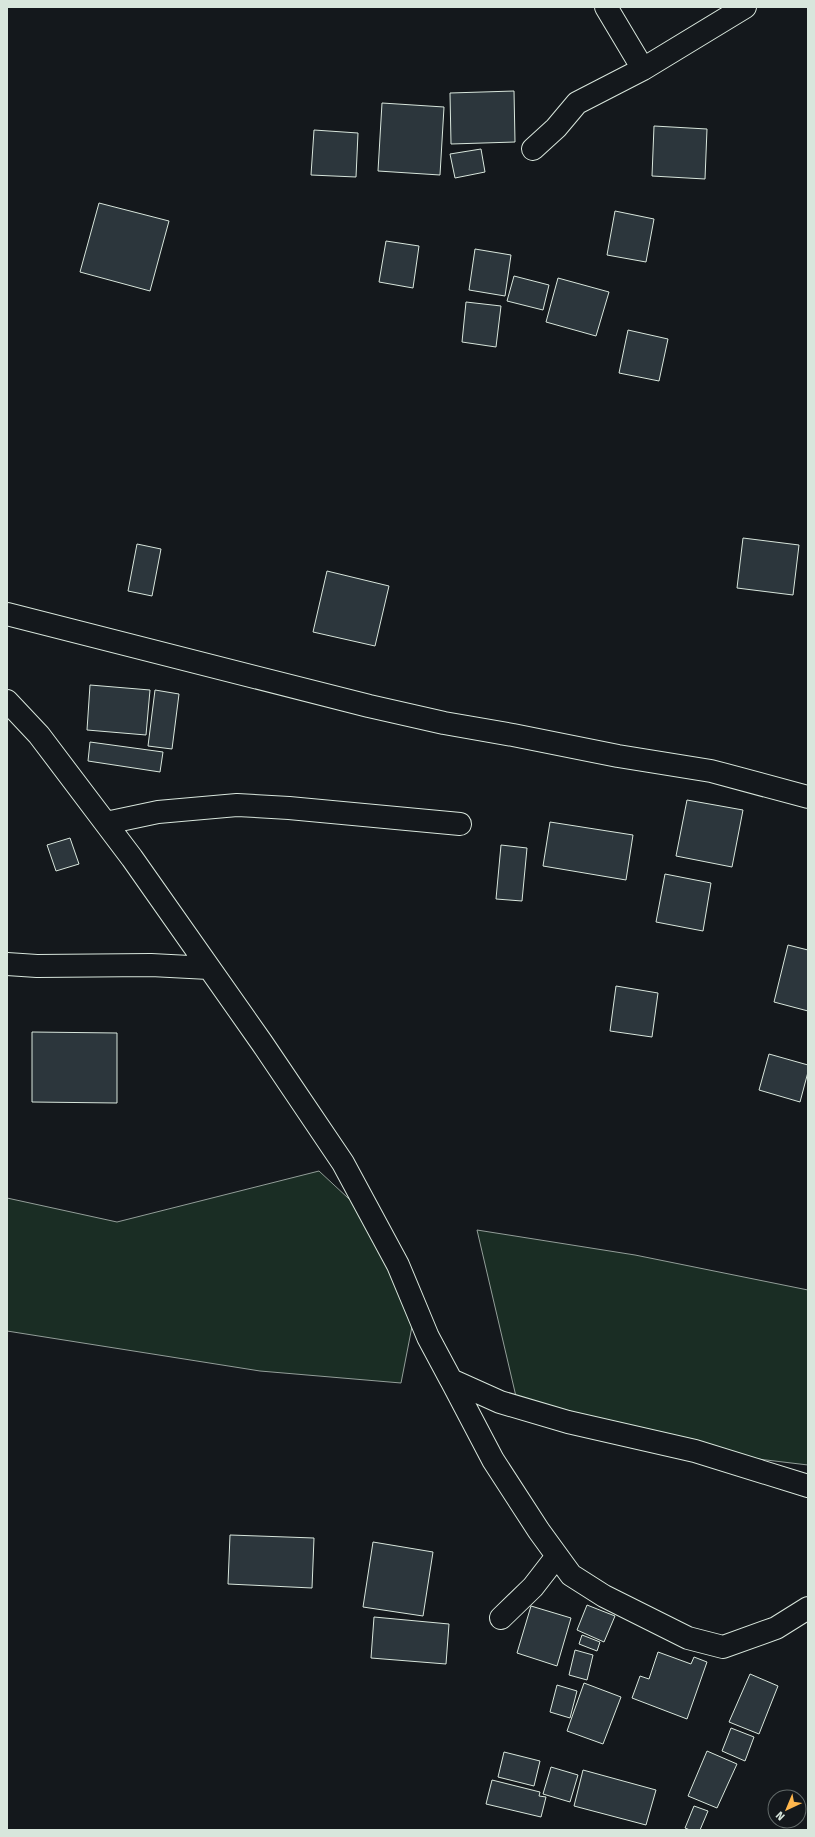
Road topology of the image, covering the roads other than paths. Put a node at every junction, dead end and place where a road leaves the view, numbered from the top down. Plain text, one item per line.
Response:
1 (606, 7) edge
2 (745, 7) edge
3 (643, 69) junction
4 (533, 149) dead end
5 (7, 614) edge
6 (7, 701) edge
7 (808, 797) edge
8 (106, 823) junction
9 (460, 824) dead end
10 (7, 964) edge
11 (209, 968) junction
12 (451, 1380) junction
13 (808, 1486) edge
14 (557, 1556) junction
15 (808, 1608) edge
16 (501, 1618) dead end

1 - 3 street
2 - 3 street
3 - 4 street
5 - 7 street
6 - 8 street
8 - 9 street
8 - 11 street
10 - 11 street
11 - 12 street
12 - 13 street
12 - 14 street
14 - 15 street
14 - 16 street

